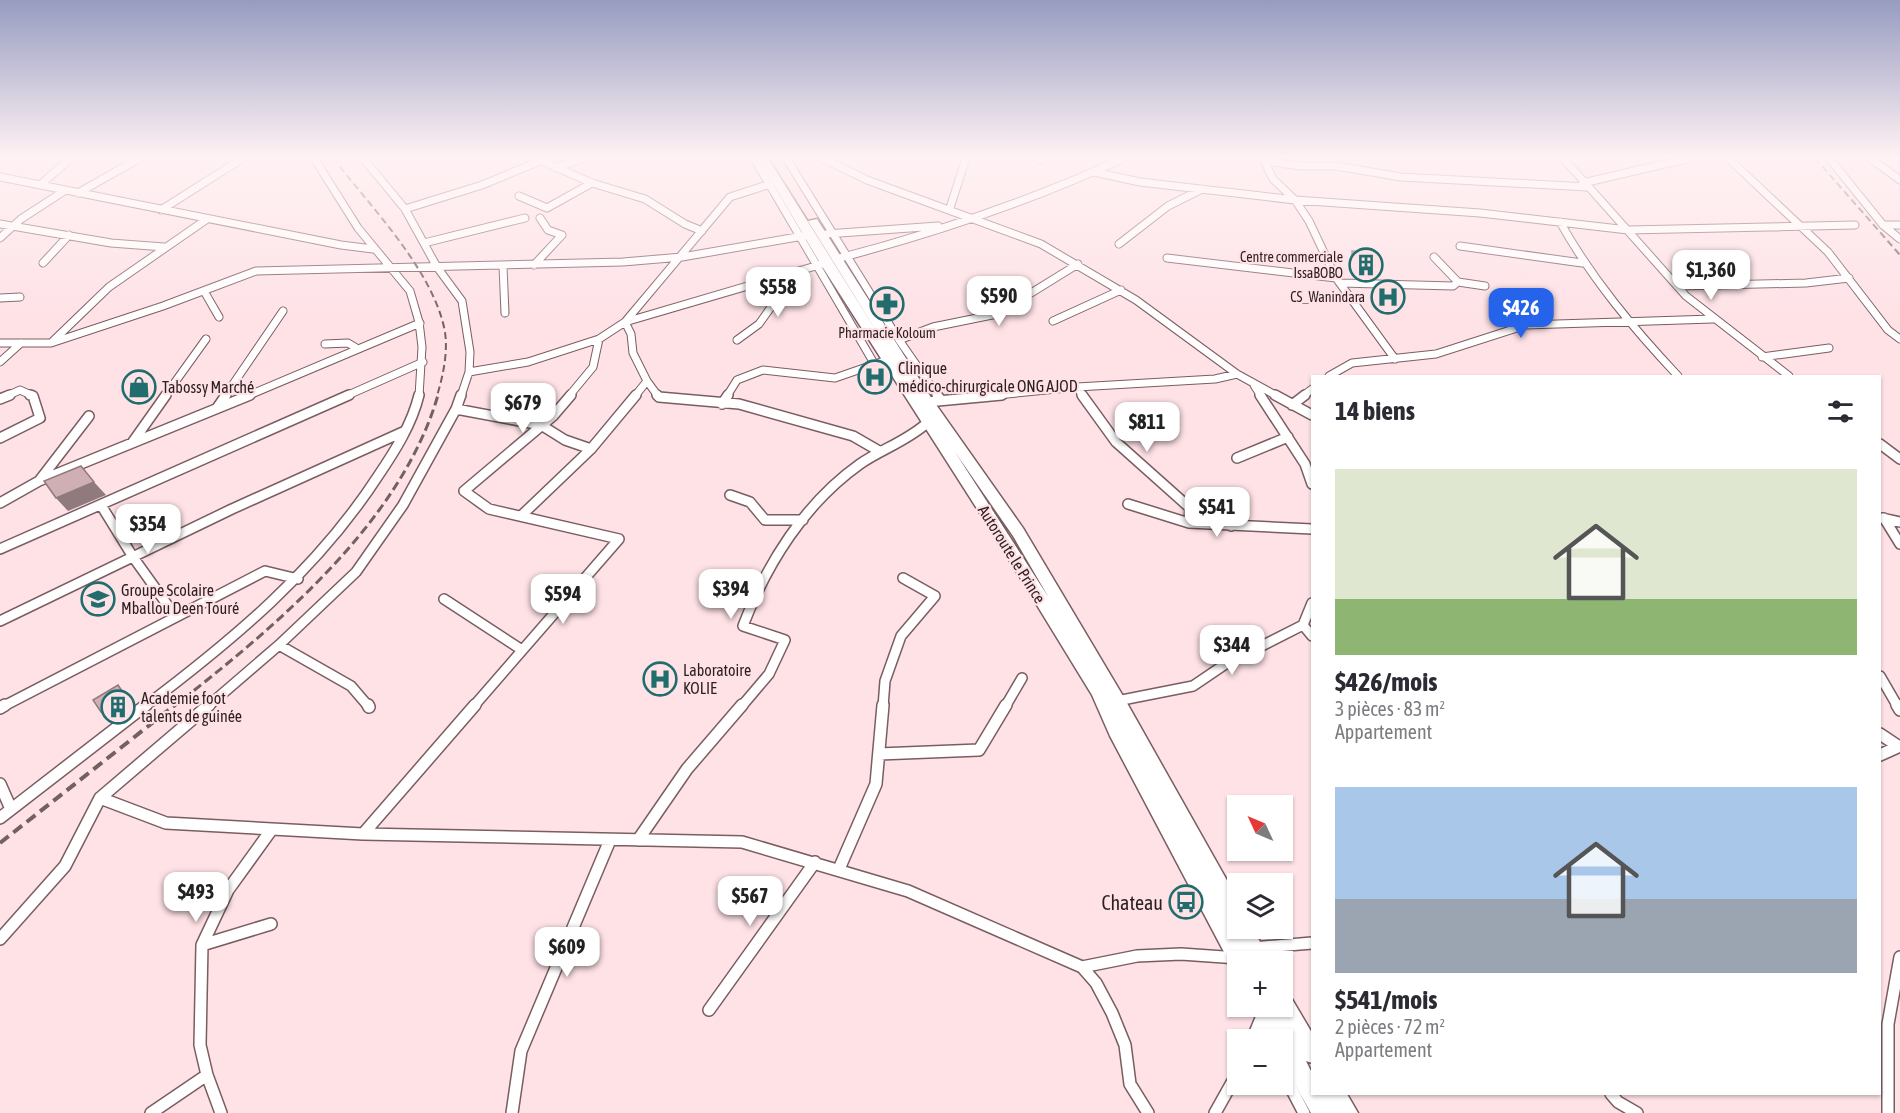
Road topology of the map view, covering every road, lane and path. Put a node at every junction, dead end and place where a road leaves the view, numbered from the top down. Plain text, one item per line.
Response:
1 (37, 210) edge
2 (161, 210) edge
3 (348, 210) edge
4 (406, 210) edge
5 (663, 210) edge
6 (719, 210) edge
7 (793, 210) edge
8 (799, 210) edge
9 (802, 210) edge
10 (806, 210) edge
11 (955, 210) edge
12 (999, 210) edge
13 (1163, 210) edge
14 (1302, 210) edge
15 (1436, 210) edge
16 (1609, 210) edge
17 (1781, 210) edge
18 (1871, 210) edge
19 (525, 218) dead end
20 (540, 218) dead end
21 (207, 219) junction
22 (976, 219) junction
23 (1560, 222) junction
24 (959, 223) junction
25 (0, 224) edge
26 (15, 225) junction
27 (1855, 225) dead end
28 (1883, 225) junction
29 (1900, 225) edge
30 (1798, 226) junction
31 (1628, 230) junction
32 (702, 231) junction
33 (69, 235) junction
34 (816, 235) junction
35 (0, 238) edge
36 (1900, 239) edge
37 (424, 243) junction
38 (1119, 244) dead end
39 (1460, 246) dead end
40 (164, 247) junction
41 (374, 249) junction
42 (682, 256) junction
43 (1434, 257) dead end
44 (1167, 258) dead end
45 (832, 261) junction
46 (43, 263) dead end
47 (1582, 263) junction
48 (1078, 264) junction
49 (534, 265) junction
50 (503, 266) junction
51 (393, 267) junction
52 (437, 267) junction
53 (796, 272) junction
54 (1849, 278) junction
55 (1338, 280) junction
56 (1458, 282) junction
57 (1485, 286) dead end
58 (1677, 286) junction
59 (1120, 290) junction
60 (204, 291) junction
61 (20, 297) dead end
62 (0, 298) edge
63 (283, 311) dead end
64 (505, 313) dead end
65 (219, 316) dead end
66 (1713, 319) junction
67 (1053, 321) dead end
68 (625, 322) junction
69 (420, 323) junction
70 (1627, 324) junction
71 (206, 339) dead end
72 (599, 339) junction
73 (1900, 339) edge
74 (737, 340) dead end
75 (899, 340) junction
76 (0, 343) edge
77 (21, 343) junction
78 (51, 343) junction
79 (325, 344) dead end
80 (1829, 348) dead end
81 (358, 349) junction
82 (1762, 357) junction
83 (1395, 359) junction
84 (0, 362) edge
85 (423, 362) junction
86 (881, 363) junction
87 (469, 372) junction
88 (1237, 374) junction
89 (1332, 375) edge
90 (1677, 375) edge
91 (1788, 375) edge
92 (647, 381) junction
93 (1253, 384) junction
94 (1077, 387) junction
95 (1311, 390) edge
96 (0, 399) edge
97 (934, 401) junction
98 (722, 404) junction
99 (1292, 405) junction
100 (217, 408) junction
101 (456, 409) junction
102 (1311, 414) edge
103 (89, 417) dead end
104 (927, 423) junction
105 (541, 425) junction
106 (406, 430) junction
107 (0, 438) edge
108 (1288, 438) junction
109 (130, 445) junction
110 (1881, 445) edge
111 (591, 449) junction
112 (879, 451) junction
113 (1237, 458) dead end
114 (1900, 459) edge
115 (39, 481) junction
116 (1311, 481) edge
117 (730, 495) dead end
118 (1226, 499) dead end
119 (0, 503) edge
120 (1128, 504) dead end
121 (101, 505) junction
122 (521, 516) junction
123 (1882, 518) edge
124 (803, 520) junction
125 (1900, 522) edge
126 (1189, 523) junction
127 (1231, 526) junction
128 (1311, 530) edge
129 (1900, 544) edge
130 (0, 549) edge
131 (133, 557) junction
132 (903, 578) dead end
133 (298, 579) junction
134 (444, 599) dead end
135 (1311, 605) edge
136 (176, 617) junction
137 (0, 621) edge
138 (1303, 625) junction
139 (1311, 635) edge
140 (279, 645) junction
141 (522, 650) junction
142 (1022, 678) dead end
143 (1881, 678) edge
144 (1118, 701) junction
145 (369, 707) dead end
146 (0, 708) edge
147 (1900, 710) edge
148 (1881, 735) edge
149 (1899, 746) edge
150 (879, 754) junction
151 (1881, 755) edge
152 (0, 784) edge
153 (100, 798) junction
154 (10, 809) junction
155 (0, 818) edge
156 (272, 829) junction
157 (363, 834) junction
158 (610, 840) junction
159 (638, 840) junction
160 (815, 862) junction
161 (839, 869) junction
162 (1227, 900) edge
163 (271, 924) dead end
164 (0, 939) edge
165 (1311, 943) edge
166 (202, 945) junction
167 (1244, 951) edge
168 (1275, 951) edge
169 (1227, 956) edge
170 (1900, 957) edge
171 (1082, 967) junction
172 (709, 1010) dead end
173 (1275, 1017) edge
174 (1311, 1052) edge
175 (1293, 1060) edge
176 (207, 1075) junction
177 (1227, 1092) edge
178 (1293, 1092) edge
179 (1311, 1092) edge
180 (1313, 1095) edge
181 (1336, 1095) edge
182 (1612, 1095) edge
183 (151, 1113) edge
184 (221, 1113) edge
185 (512, 1113) edge
186 (1148, 1113) edge
187 (1215, 1113) edge
188 (1304, 1113) edge
189 (1323, 1113) edge
190 (1347, 1113) edge
191 (1637, 1113) edge
192 (1888, 1113) edge

1 - 26 street
2 - 21 street
3 - 41 street
4 - 37 street
5 - 32 street
6 - 32 street
7 - 34 street
8 - 34 main road, Autoroute le Prince
9 - 34 main road, Autoroute le Prince
10 - 34 street
11 - 22 street
12 - 22 street
13 - 38 street
14 - 55 street
15 - 23 street
16 - 31 street
17 - 30 street
18 - 28 street
19 - 37 street
20 - 49 street
21 - 40 street
21 - 41 street
22 - 24 street
22 - 48 street
23 - 31 street
23 - 47 street
24 - 34 street
24 - 45 street
25 - 26 street
26 - 33 street
26 - 35 street
27 - 30 street
28 - 29 street
28 - 36 street
30 - 31 street
30 - 54 street
31 - 58 street
32 - 42 street
33 - 40 street
33 - 46 street
34 - 42 street
34 - 45 main road, Autoroute le Prince
34 - 45 street
37 - 52 street
39 - 47 street
40 - 78 street
41 - 51 street
42 - 49 street
42 - 68 street
43 - 56 street
44 - 55 street
45 - 53 street
45 - 75 street
45 - 86 main road, Autoroute le Prince
45 - 97 main road, Autoroute le Prince
47 - 70 street
48 - 59 street
48 - 75 street
49 - 50 street
50 - 52 street
50 - 64 street
51 - 52 street
51 - 60 street
51 - 69 street
52 - 87 street
53 - 68 street
53 - 74 street
54 - 58 street
54 - 73 street
55 - 56 street
55 - 83 street
56 - 57 street
58 - 66 street
59 - 67 street
59 - 88 street
60 - 65 street
60 - 78 street
61 - 62 street
63 - 100 street
66 - 70 street
66 - 82 street
68 - 72 street
68 - 92 street
69 - 81 street
69 - 85 street
70 - 83 street
70 - 90 street
71 - 109 street
72 - 87 street
72 - 105 street
75 - 97 street
76 - 77 street
77 - 78 street
77 - 84 street
79 - 81 street
80 - 82 street
81 - 100 street
82 - 91 street
83 - 89 street
85 - 106 street
85 - 121 street
86 - 98 street
86 - 104 main road, Autoroute le Prince
87 - 101 street
88 - 93 street
88 - 94 street
92 - 98 street
92 - 111 street
93 - 99 street
93 - 108 street
94 - 97 street
94 - 126 street
95 - 99 street
96 - 107 street
97 - 144 main road, Autoroute le Prince
98 - 112 street
99 - 102 street
100 - 109 street
101 - 105 street
101 - 140 street
103 - 115 street
104 - 112 street
104 - 167 main road, Autoroute le Prince
105 - 111 street
105 - 122 street
106 - 131 street
106 - 133 street
108 - 113 street
108 - 116 street
109 - 115 street
110 - 114 street
111 - 122 street
112 - 124 street
115 - 119 street
117 - 124 street
118 - 127 street
120 - 126 street
121 - 130 street
121 - 131 street
122 - 141 street
123 - 125 street
123 - 129 street
124 - 159 street
126 - 127 street
127 - 128 street
131 - 136 street
131 - 137 street
132 - 150 street
133 - 136 street
133 - 154 street
134 - 141 street
135 - 138 street
136 - 146 street
138 - 139 street
138 - 144 street
140 - 145 street
140 - 153 street
141 - 157 street
142 - 150 street
143 - 147 street
144 - 162 main road, Autoroute le Prince
148 - 149 street
149 - 151 street
150 - 161 street
152 - 154 street
153 - 156 street
153 - 164 street
154 - 155 street
156 - 157 street
156 - 166 street
157 - 158 street
158 - 159 street
158 - 185 street
159 - 160 street
160 - 161 street
160 - 172 street
161 - 171 street
163 - 166 street
165 - 168 street
166 - 176 street
169 - 171 street
170 - 192 street
171 - 186 street
173 - 174 main road
175 - 179 main road
176 - 183 street
176 - 184 street
177 - 187 street
178 - 188 street
180 - 189 main road
181 - 190 main road
182 - 191 street

